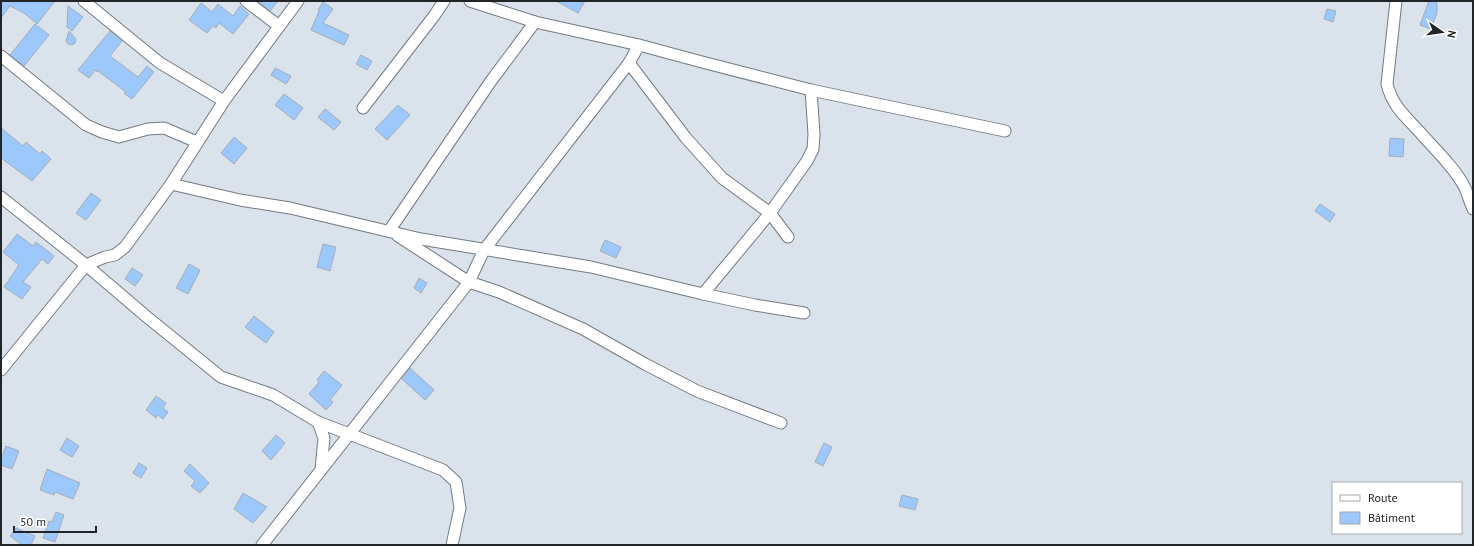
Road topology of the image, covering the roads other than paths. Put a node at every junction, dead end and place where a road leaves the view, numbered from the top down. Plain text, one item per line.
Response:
1 (84, 1) edge
2 (246, 1) edge
3 (298, 1) edge
4 (444, 1) edge
5 (470, 1) edge
6 (1396, 1) edge
7 (535, 22) junction
8 (279, 26) junction
9 (639, 44) junction
10 (1, 56) edge
11 (629, 63) junction
12 (811, 90) junction
13 (224, 101) junction
14 (363, 108) dead end
15 (1006, 131) dead end
16 (197, 142) junction
17 (171, 184) junction
18 (1, 196) edge
19 (1473, 208) edge
20 (770, 213) junction
21 (389, 231) junction
22 (788, 237) dead end
23 (484, 250) junction
24 (86, 265) junction
25 (469, 282) junction
26 (703, 294) junction
27 (804, 313) dead end
28 (1, 370) edge
29 (318, 422) junction
30 (781, 423) dead end
31 (349, 434) junction
32 (320, 473) junction
33 (262, 545) edge
34 (452, 545) edge

1 - 13 street
2 - 8 street
3 - 8 street
4 - 14 street
5 - 7 street
6 - 19 street
7 - 9 street
7 - 21 street
8 - 13 street
9 - 11 street
9 - 12 street
10 - 16 street
11 - 20 street
11 - 23 street
12 - 15 street
12 - 20 street
13 - 16 street
16 - 17 street
17 - 21 street
17 - 24 street
18 - 24 street
20 - 22 street
20 - 26 street
21 - 23 street
21 - 25 street
23 - 25 street
23 - 26 street
24 - 28 street
24 - 29 street
25 - 30 street
25 - 31 street
26 - 27 street
29 - 31 street
29 - 32 street
31 - 32 street
31 - 34 street
32 - 33 street

